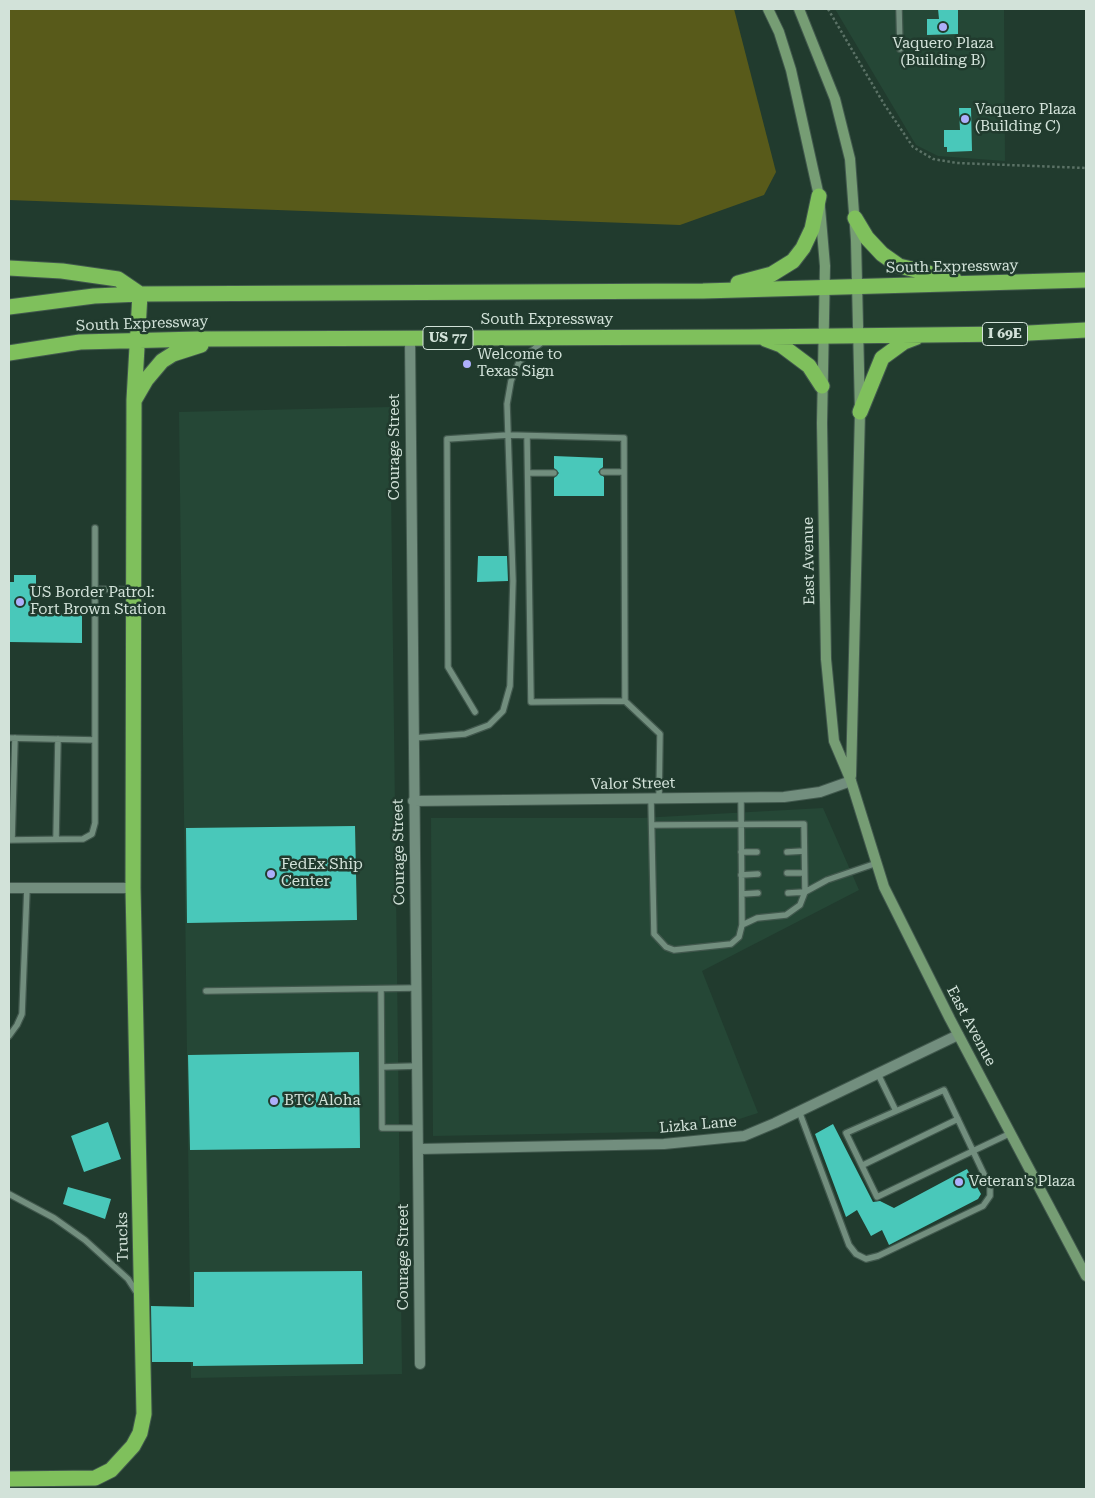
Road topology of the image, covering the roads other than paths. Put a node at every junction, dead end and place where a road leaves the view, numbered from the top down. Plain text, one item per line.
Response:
1 (768, 9) edge
2 (799, 9) edge
3 (899, 9) edge
4 (900, 48) dead end
5 (819, 196) junction
6 (855, 218) junction
7 (9, 268) edge
8 (1086, 280) edge
9 (975, 284) junction
10 (856, 287) junction
11 (825, 288) junction
12 (703, 290) junction
13 (140, 294) junction
14 (9, 307) edge
15 (1086, 330) edge
16 (858, 334) junction
17 (923, 334) junction
18 (824, 336) junction
19 (759, 337) junction
20 (548, 338) junction
21 (225, 339) junction
22 (410, 339) junction
23 (136, 340) junction
24 (9, 353) edge
25 (822, 386) junction
26 (134, 400) junction
27 (860, 412) junction
28 (508, 435) junction
29 (527, 436) junction
30 (603, 472) dead end
31 (624, 472) junction
32 (528, 473) junction
33 (554, 473) dead end
34 (95, 528) dead end
35 (96, 589) junction
36 (134, 590) junction
37 (625, 701) junction
38 (475, 712) dead end
39 (12, 738) edge
40 (413, 738) junction
41 (58, 739) junction
42 (95, 740) junction
43 (850, 781) junction
44 (741, 798) junction
45 (655, 799) junction
46 (413, 802) junction
47 (652, 825) junction
48 (741, 825) junction
49 (56, 839) junction
50 (10, 840) edge
51 (804, 851) junction
52 (741, 852) junction
53 (757, 852) dead end
54 (787, 852) dead end
55 (877, 864) junction
56 (787, 873) dead end
57 (804, 873) junction
58 (741, 874) junction
59 (758, 874) dead end
60 (9, 888) edge
61 (27, 888) junction
62 (133, 888) junction
63 (788, 892) dead end
64 (805, 892) junction
65 (758, 893) dead end
66 (742, 894) junction
67 (742, 925) junction
68 (416, 988) junction
69 (381, 989) junction
70 (206, 991) dead end
71 (958, 1035) junction
72 (9, 1036) edge
73 (417, 1066) junction
74 (382, 1067) junction
75 (878, 1074) junction
76 (799, 1111) junction
77 (896, 1111) junction
78 (958, 1119) junction
79 (418, 1128) junction
80 (1011, 1133) junction
81 (419, 1149) junction
82 (973, 1151) junction
83 (862, 1165) junction
84 (9, 1194) edge
85 (1086, 1276) edge
86 (142, 1301) junction
87 (420, 1364) dead end
88 (9, 1479) edge

1 - 5 street, East Avenue
2 - 6 street, East Avenue
3 - 4 lane
5 - 11 street, East Avenue
5 - 12 highway
6 - 9 highway
6 - 10 street, East Avenue
7 - 13 highway
8 - 9 highway, South Expressway
9 - 10 highway, South Expressway
10 - 11 highway, South Expressway
10 - 16 street, East Avenue
11 - 12 highway, South Expressway
11 - 18 street, East Avenue
12 - 13 highway, South Expressway
13 - 14 highway, South Expressway
13 - 23 highway, Trucks
15 - 17 highway, South Expressway / I 69E
16 - 17 highway, South Expressway / I 69E
16 - 18 highway, South Expressway / US 77
16 - 27 street, East Avenue
17 - 27 highway
18 - 19 highway, South Expressway / US 77
18 - 25 street, East Avenue
19 - 20 highway, South Expressway / US 77
19 - 25 highway
20 - 22 highway, South Expressway / US 77
20 - 28 lane
21 - 22 highway, South Expressway / US 77
21 - 23 highway, South Expressway / US 77
21 - 26 highway
22 - 40 street, Courage Street
23 - 24 highway, South Expressway / US 77
23 - 26 highway, Trucks
25 - 43 street, East Avenue
26 - 36 highway, Trucks
27 - 43 street, East Avenue
28 - 29 lane
28 - 38 lane
28 - 40 lane
29 - 31 lane
29 - 32 lane
30 - 31 lane
31 - 37 lane
32 - 33 lane
32 - 37 lane
34 - 35 lane
35 - 36 lane
35 - 42 lane
36 - 62 highway, Trucks
37 - 45 lane
39 - 41 lane
39 - 50 lane
40 - 46 street, Courage Street
41 - 42 lane
41 - 49 lane
42 - 49 lane
43 - 44 street, Valor Street
43 - 55 street, East Avenue
44 - 45 street, Valor Street
44 - 48 lane
45 - 46 street, Valor Street
45 - 47 lane
46 - 68 street, Courage Street
47 - 48 lane
47 - 67 lane
48 - 51 lane
48 - 52 lane
49 - 50 lane
51 - 54 lane
51 - 57 lane
52 - 53 lane
52 - 58 lane
55 - 64 lane
55 - 71 street, East Avenue
56 - 57 lane
57 - 64 lane
58 - 59 lane
58 - 66 lane
60 - 61 street
61 - 62 street
61 - 72 lane
62 - 86 highway, Trucks
63 - 64 lane
64 - 67 lane
65 - 66 lane
66 - 67 lane
68 - 69 lane
68 - 73 street, Courage Street
69 - 70 lane
69 - 74 lane
71 - 75 street, Lizka Lane
71 - 80 street, East Avenue
73 - 74 lane
73 - 79 street, Courage Street
74 - 79 lane
75 - 76 street, Lizka Lane
75 - 77 lane
76 - 81 street, Lizka Lane
76 - 82 lane
77 - 78 lane
77 - 83 lane
78 - 82 lane
78 - 83 lane
79 - 81 street, Courage Street
80 - 82 lane
80 - 85 street, East Avenue
81 - 87 street, Courage Street
82 - 83 lane
84 - 86 lane
86 - 88 highway, Trucks

